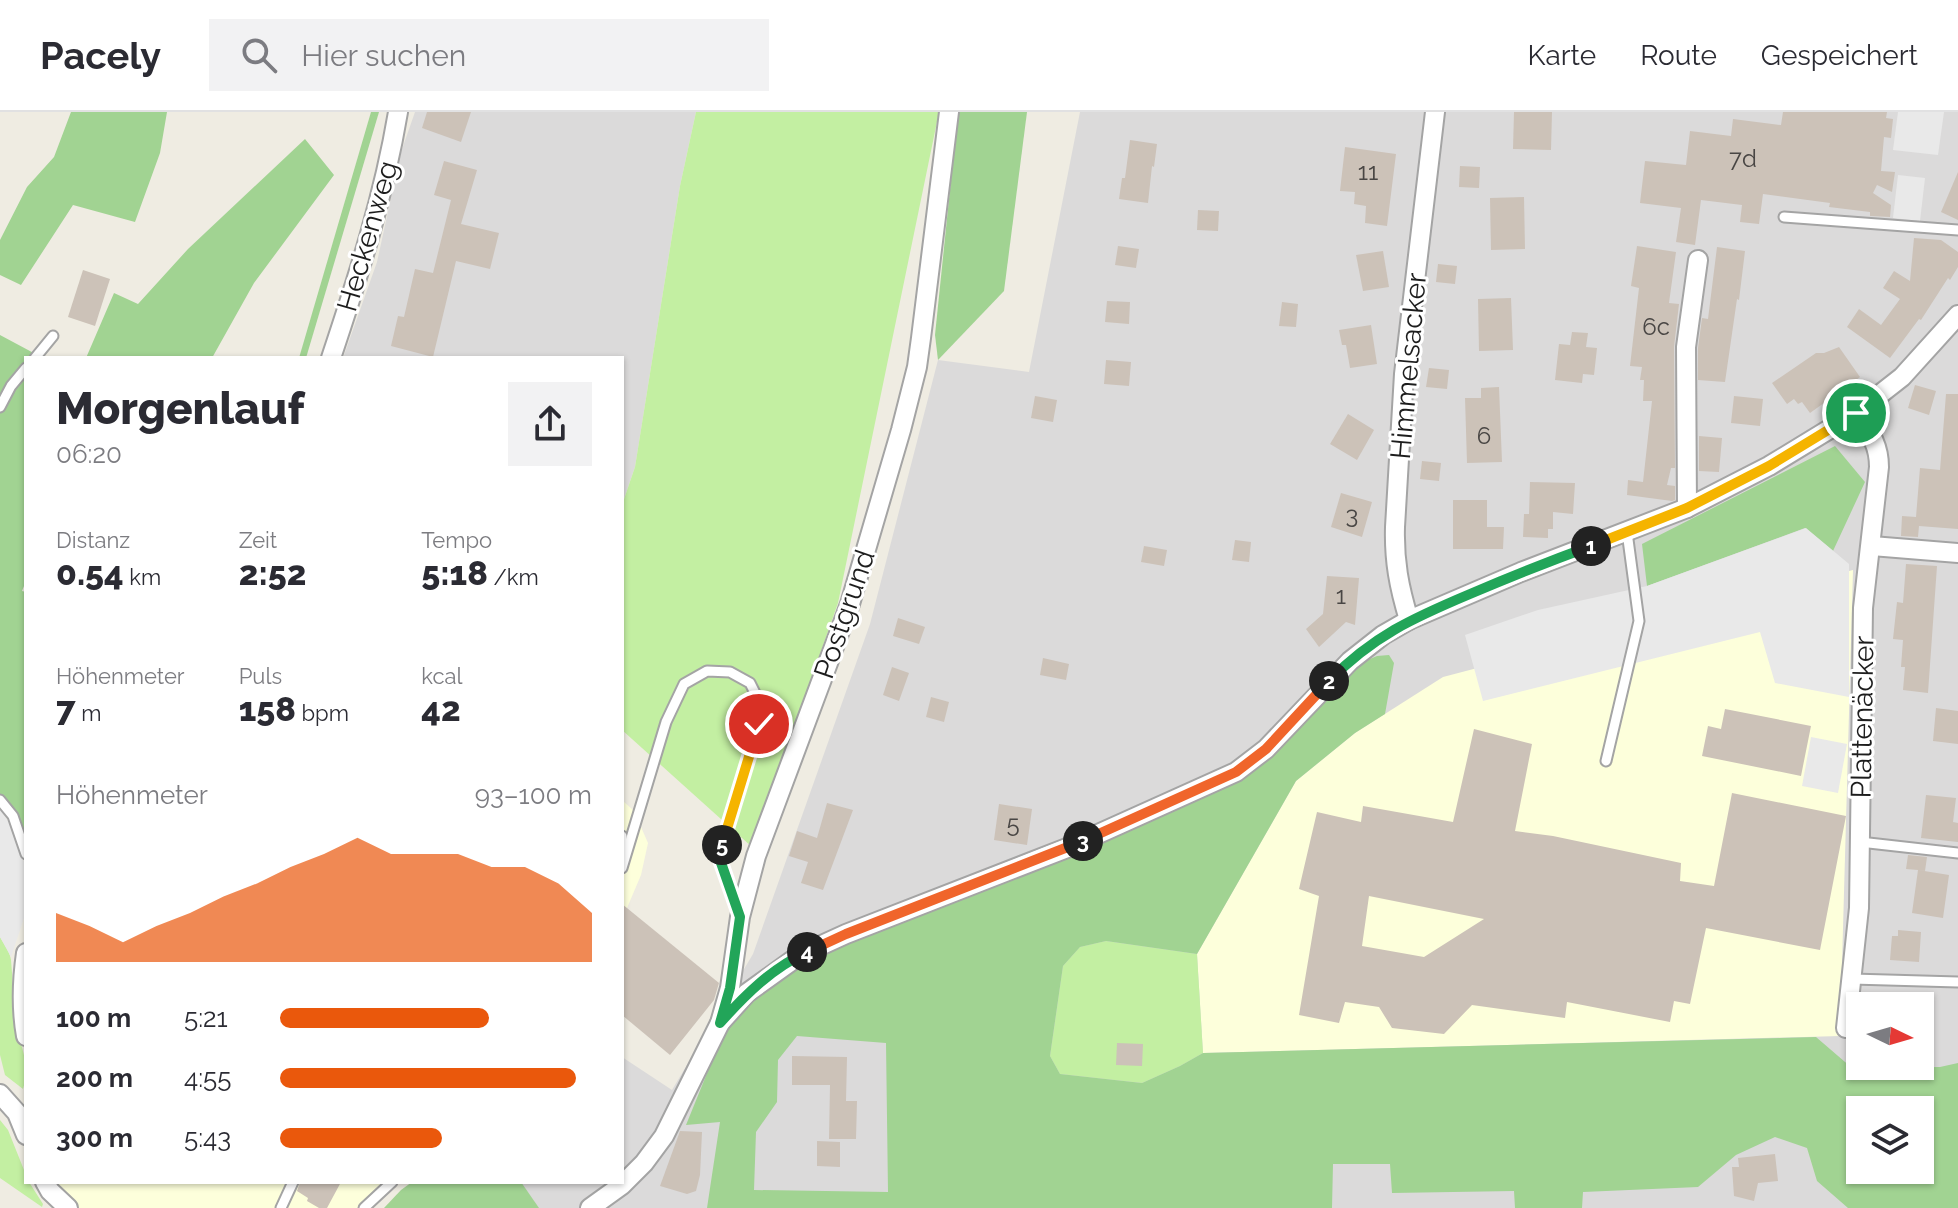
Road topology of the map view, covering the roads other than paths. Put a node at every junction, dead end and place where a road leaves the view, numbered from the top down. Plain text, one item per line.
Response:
1 (398, 112) edge
2 (949, 112) edge
3 (1435, 112) edge
4 (1784, 217) dead end
5 (1958, 230) edge
6 (1698, 260) dead end
7 (1958, 315) edge
8 (53, 336) dead end
9 (37, 356) edge
10 (332, 356) edge
11 (24, 370) edge
12 (0, 407) edge
13 (1856, 413) junction
14 (1687, 508) junction
15 (1627, 532) junction
16 (1872, 546) junction
17 (1958, 553) edge
18 (1409, 620) junction
19 (1606, 761) dead end
20 (0, 800) edge
21 (1860, 842) junction
22 (24, 848) edge
23 (1958, 853) edge
24 (624, 861) edge
25 (740, 917) junction
26 (24, 966) edge
27 (1852, 979) junction
28 (1958, 982) edge
29 (1850, 992) edge
30 (24, 1023) edge
31 (720, 1023) junction
32 (0, 1094) edge
33 (22, 1108) edge
34 (624, 1183) edge
35 (46, 1184) edge
36 (292, 1184) edge
37 (390, 1184) edge
38 (623, 1184) edge
39 (68, 1208) edge
40 (281, 1208) edge
41 (364, 1208) edge
42 (590, 1208) edge

1 - 10 street, Heckenweg
2 - 25 street, Postgrund
3 - 18 street, Himmelsacker
4 - 5 lane
6 - 14 street
7 - 13 street
8 - 9 lane
11 - 12 lane
13 - 14 street
13 - 16 street, Plattenäcker
14 - 15 street
15 - 18 street
15 - 19 lane
16 - 17 street
16 - 21 street, Plattenäcker
18 - 31 street
20 - 22 lane
21 - 23 lane
21 - 27 street, Plattenäcker
24 - 25 lane
25 - 31 street, Postgrund
26 - 30 street
27 - 28 lane
27 - 29 street, Plattenäcker
31 - 34 street, Postgrund
32 - 33 street
35 - 39 street
36 - 40 lane
37 - 41 lane
38 - 42 street, Postgrund

